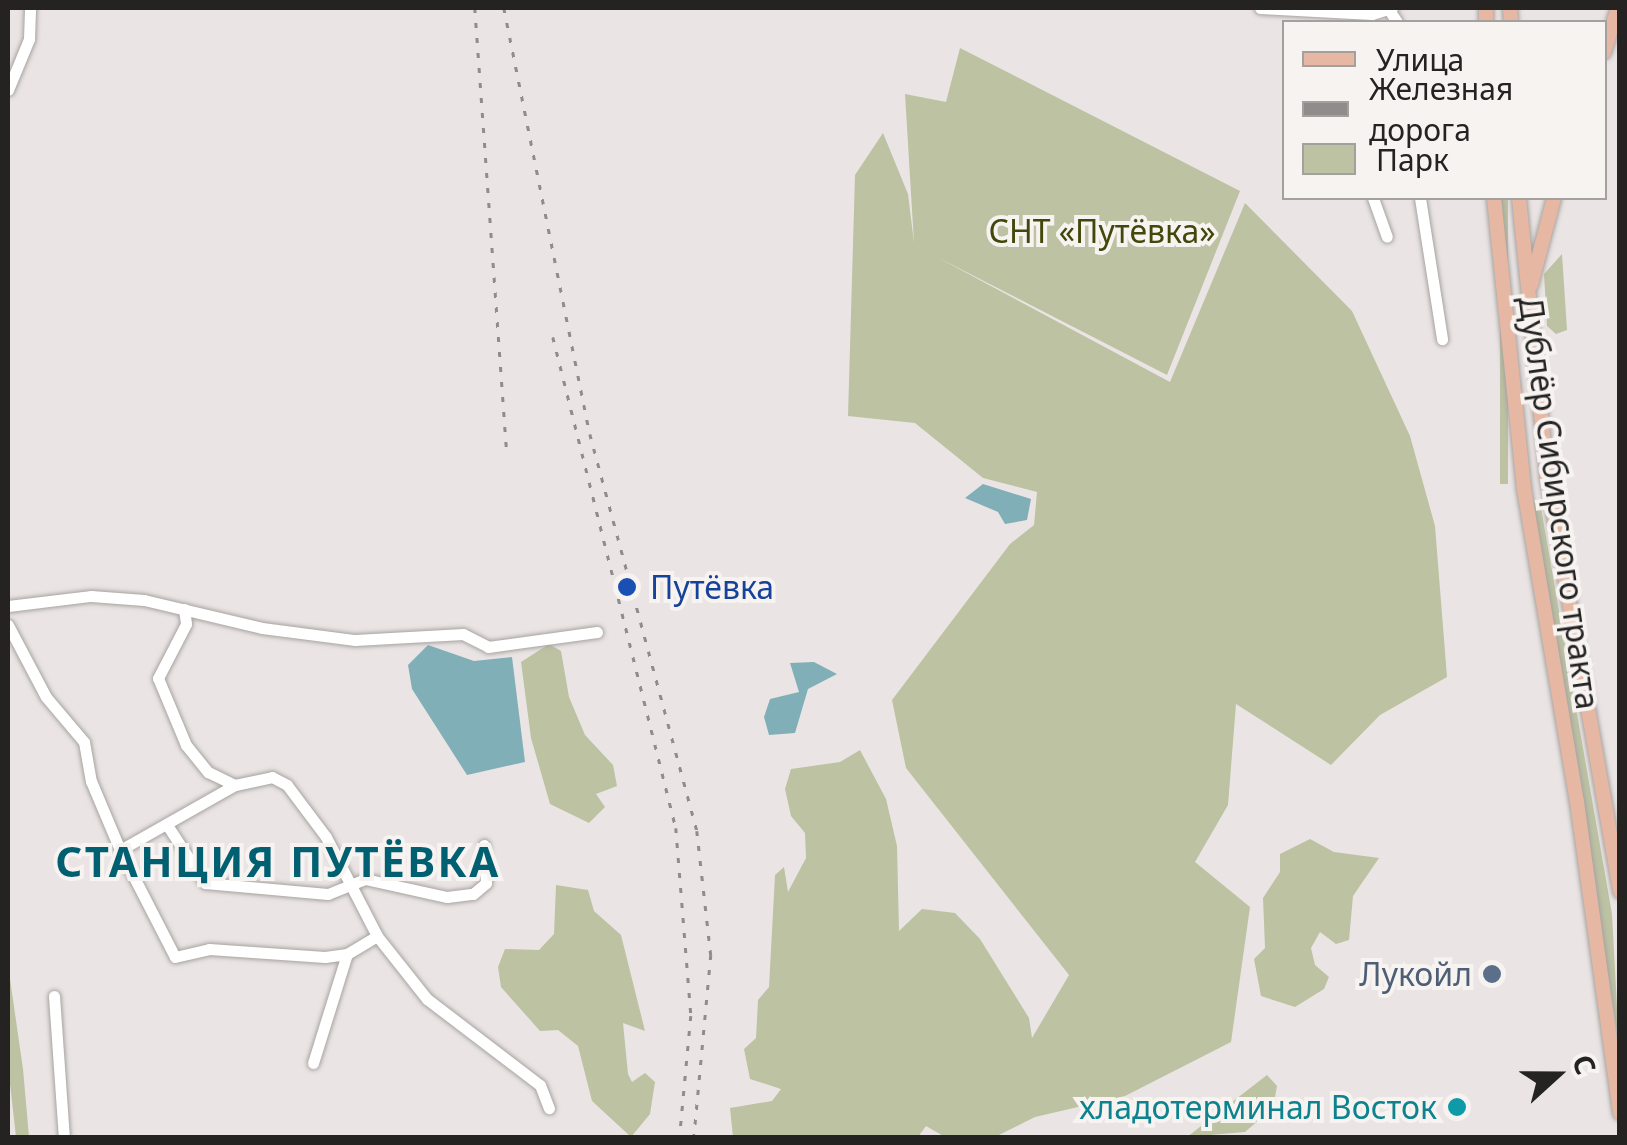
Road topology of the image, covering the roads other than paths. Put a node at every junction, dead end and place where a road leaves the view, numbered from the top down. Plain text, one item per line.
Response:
1 (30, 8) edge
2 (1260, 8) edge
3 (1391, 8) edge
4 (1618, 8) edge
5 (1292, 13) edge
6 (1607, 43) edge
7 (8, 90) edge
8 (1374, 200) edge
9 (1420, 200) edge
10 (1494, 200) edge
11 (1519, 200) edge
12 (1553, 200) edge
13 (1387, 237) dead end
14 (1527, 300) junction
15 (1442, 339) dead end
16 (8, 606) edge
17 (184, 609) junction
18 (8, 625) edge
19 (597, 632) dead end
20 (235, 785) junction
21 (169, 828) junction
22 (484, 845) dead end
23 (120, 850) junction
24 (350, 885) junction
25 (1620, 892) edge
26 (377, 936) junction
27 (347, 954) junction
28 (54, 996) dead end
29 (313, 1063) dead end
30 (549, 1108) dead end
31 (1620, 1112) edge
32 (64, 1138) edge

1 - 7 street
2 - 5 street
3 - 5 street
4 - 6 main road
8 - 13 street
9 - 15 street
10 - 31 main road, Дублёр Сибирского тракта
11 - 14 main road, Дублёр Сибирского тракта
12 - 14 main road
14 - 25 main road, Дублёр Сибирского тракта
16 - 17 street
17 - 19 street
17 - 20 street
18 - 23 street
20 - 21 street
20 - 24 street
21 - 23 street
21 - 24 street
22 - 24 street
23 - 27 street
24 - 26 street
26 - 27 street
26 - 30 street
27 - 29 street
28 - 32 street

